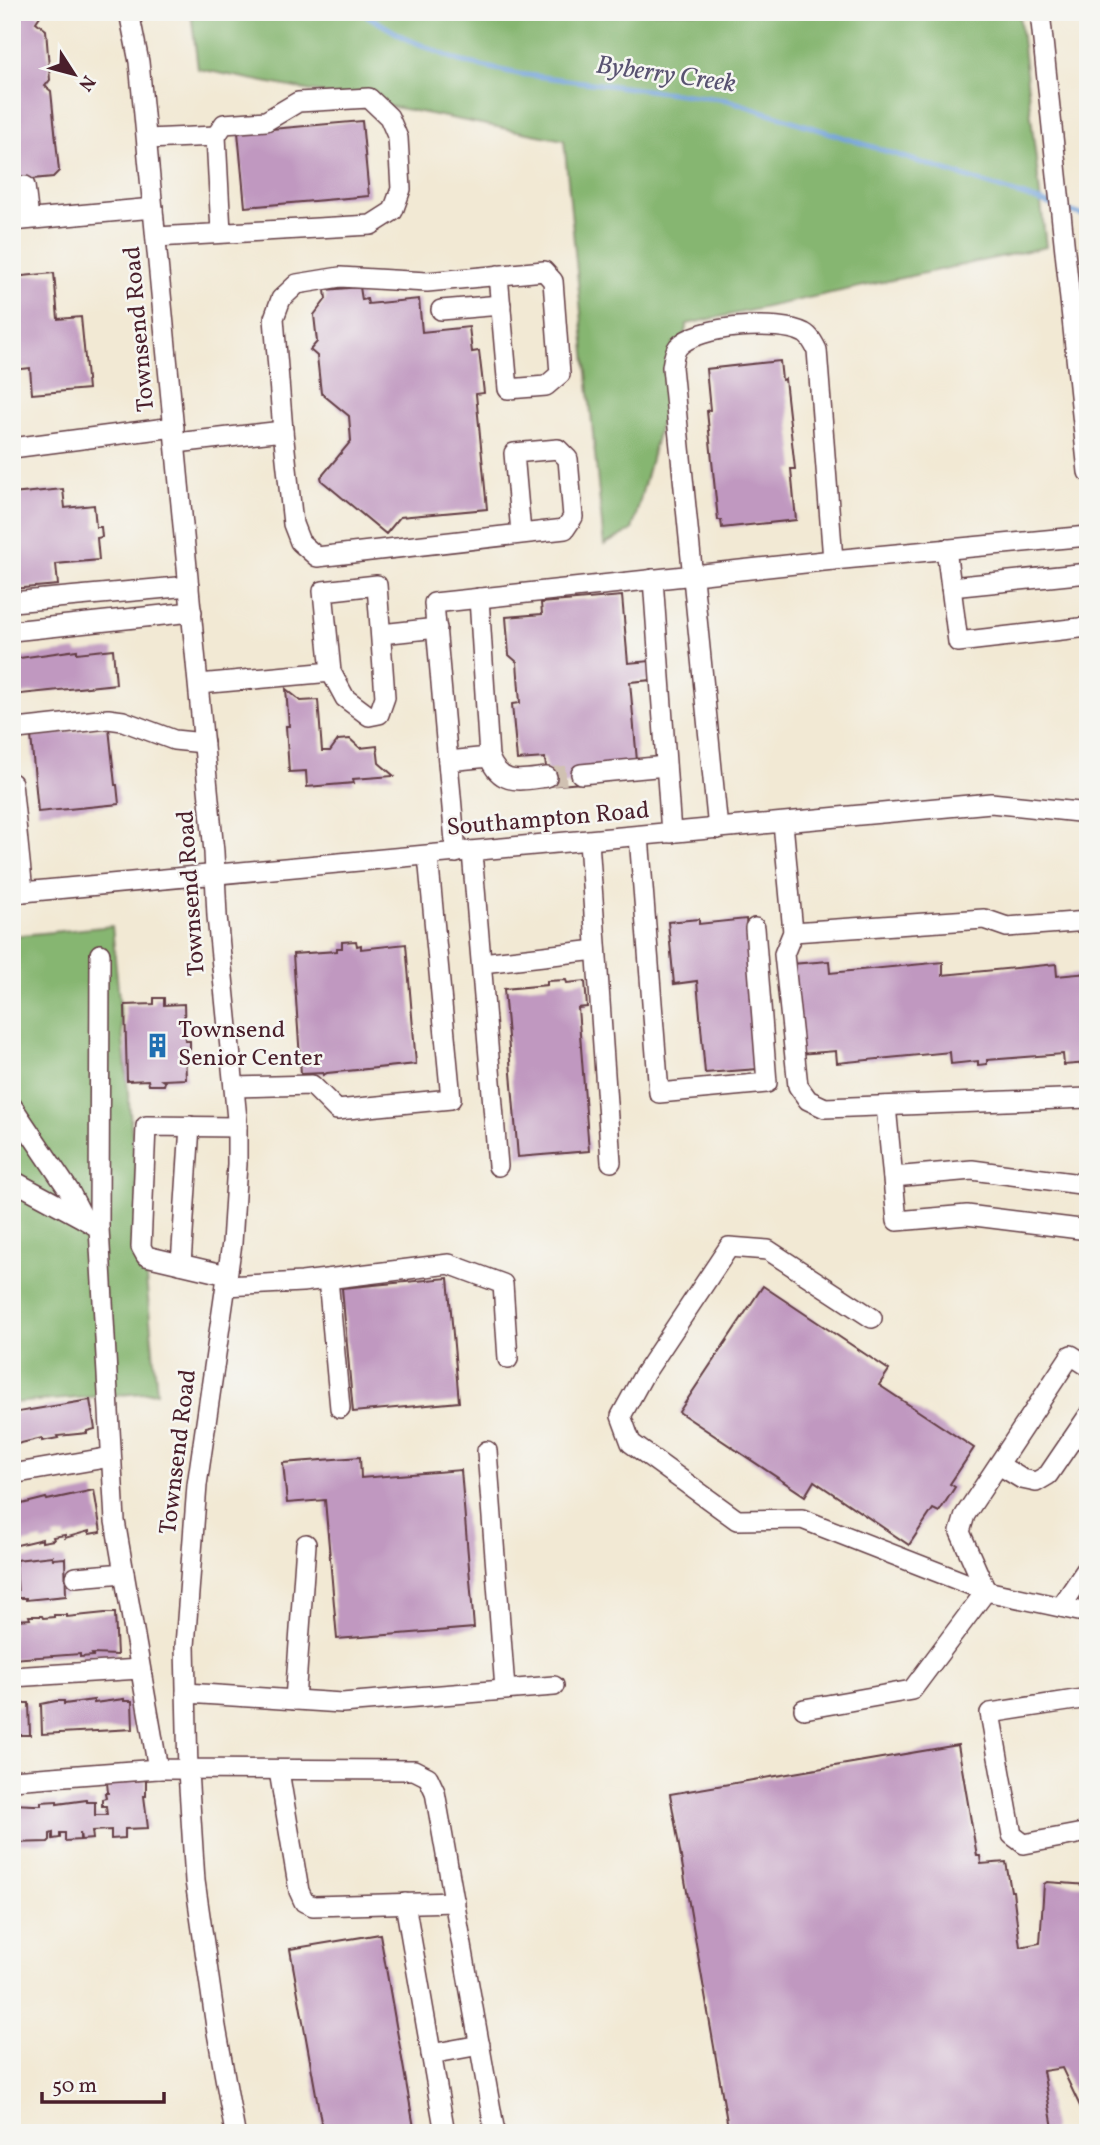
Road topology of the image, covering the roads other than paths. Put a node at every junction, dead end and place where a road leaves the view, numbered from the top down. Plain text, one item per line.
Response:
1 (130, 12) edge
2 (1040, 12) edge
3 (216, 136) junction
4 (146, 139) junction
5 (25, 186) dead end
6 (153, 208) junction
7 (20, 220) edge
8 (221, 232) junction
9 (156, 237) junction
10 (498, 275) junction
11 (501, 305) junction
12 (442, 310) dead end
13 (284, 431) junction
14 (175, 435) junction
15 (12, 448) edge
16 (1088, 472) edge
17 (521, 533) junction
18 (1088, 536) edge
19 (946, 549) junction
20 (833, 560) junction
21 (1088, 573) edge
22 (693, 575) junction
23 (653, 579) junction
24 (189, 586) junction
25 (950, 587) junction
26 (478, 598) junction
27 (12, 602) edge
28 (192, 612) junction
29 (1088, 627) edge
30 (437, 628) junction
31 (12, 631) edge
32 (381, 634) junction
33 (331, 672) junction
34 (199, 684) junction
35 (12, 735) edge
36 (204, 743) junction
37 (489, 757) junction
38 (448, 761) junction
39 (666, 766) junction
40 (581, 774) tunnel mouth
41 (547, 778) tunnel mouth
42 (12, 783) edge
43 (13, 791) edge
44 (1088, 813) edge
45 (783, 823) junction
46 (718, 829) junction
47 (671, 833) junction
48 (639, 836) junction
49 (589, 841) junction
50 (464, 853) junction
51 (428, 856) junction
52 (216, 876) junction
53 (17, 893) edge
54 (1088, 921) edge
55 (755, 928) dead end
56 (793, 932) junction
57 (596, 950) junction
58 (100, 954) dead end
59 (482, 962) junction
60 (234, 1087) junction
61 (1088, 1098) edge
62 (12, 1106) edge
63 (886, 1106) junction
64 (190, 1126) junction
65 (237, 1127) junction
66 (611, 1162) dead end
67 (498, 1166) dead end
68 (893, 1177) junction
69 (12, 1180) edge
70 (1088, 1185) edge
71 (91, 1224) junction
72 (1088, 1230) edge
73 (181, 1264) junction
74 (328, 1279) junction
75 (227, 1280) junction
76 (872, 1318) dead end
77 (508, 1359) dead end
78 (1088, 1366) edge
79 (340, 1408) dead end
80 (1088, 1416) edge
81 (487, 1451) dead end
82 (111, 1457) junction
83 (999, 1465) junction
84 (12, 1474) edge
85 (306, 1544) dead end
86 (1088, 1567) edge
87 (124, 1573) junction
88 (76, 1577) dead end
89 (986, 1591) junction
90 (1061, 1607) junction
91 (1088, 1613) edge
92 (140, 1669) junction
93 (12, 1678) edge
94 (554, 1686) dead end
95 (505, 1689) junction
96 (186, 1693) junction
97 (1088, 1698) edge
98 (295, 1700) junction
99 (804, 1709) dead end
100 (158, 1769) junction
101 (279, 1770) junction
102 (188, 1771) junction
103 (12, 1780) edge
104 (1088, 1832) edge
105 (454, 1902) junction
106 (405, 1903) junction
107 (480, 2045) junction
108 (431, 2054) junction
109 (235, 2133) edge
110 (445, 2133) edge
111 (495, 2133) edge

1 - 4 street, Townsend Road
2 - 16 street
3 - 4 street
3 - 8 street
3 - 8 street
4 - 6 street, Townsend Road
5 - 7 street
6 - 7 street
6 - 9 street, Townsend Road
8 - 9 street
9 - 14 street, Townsend Road
10 - 11 street
10 - 11 street
10 - 13 street
11 - 12 street
13 - 14 street
13 - 17 street
14 - 15 street
14 - 24 street, Townsend Road
17 - 17 street
18 - 19 street
19 - 20 street
19 - 25 street
20 - 22 street
20 - 22 street
21 - 25 street
22 - 23 street
22 - 46 street
23 - 26 street
23 - 39 street
24 - 27 street
24 - 28 street, Townsend Road
25 - 29 street
26 - 30 street
26 - 37 street
28 - 31 street
28 - 34 street, Townsend Road
30 - 32 street
30 - 38 street
32 - 33 street
32 - 33 street
33 - 34 street
34 - 36 street, Townsend Road
35 - 36 street
36 - 52 street, Townsend Road
37 - 38 street
37 - 41 street
38 - 50 street
39 - 40 street
39 - 47 street
42 - 43 street
43 - 53 street
44 - 45 street, Southampton Road
45 - 46 street, Southampton Road
45 - 56 street
46 - 47 street, Southampton Road
47 - 48 street, Southampton Road
48 - 49 street, Southampton Road
48 - 55 street
49 - 50 street, Southampton Road
49 - 57 street
50 - 51 street, Southampton Road
50 - 59 street
51 - 52 street, Southampton Road
51 - 60 street
52 - 53 street, Southampton Road
52 - 60 street, Townsend Road
54 - 56 street
56 - 63 street
57 - 59 street
57 - 66 street
58 - 71 street
59 - 67 street
60 - 65 street, Townsend Road
61 - 63 street
62 - 71 street
63 - 68 street
64 - 65 street
64 - 73 street
64 - 73 street
65 - 75 street, Townsend Road
68 - 70 street
68 - 72 street
69 - 71 street
71 - 82 street
73 - 75 street
74 - 75 street
74 - 77 street
74 - 79 street
75 - 96 street, Townsend Road
76 - 89 street
78 - 83 street
80 - 83 street
81 - 95 street
82 - 84 street
82 - 87 street
83 - 89 street
85 - 98 street
86 - 90 street
87 - 88 street
87 - 92 street
89 - 90 street
89 - 99 street
90 - 91 street
92 - 93 street
92 - 100 street
94 - 95 street
95 - 98 street
96 - 98 street
96 - 102 street, Townsend Road
97 - 104 street
100 - 102 street
100 - 103 street
101 - 102 street
101 - 105 street
101 - 106 street
102 - 109 street, Townsend Road
105 - 106 street
105 - 107 street
106 - 108 street
107 - 108 street
107 - 111 street
108 - 110 street

